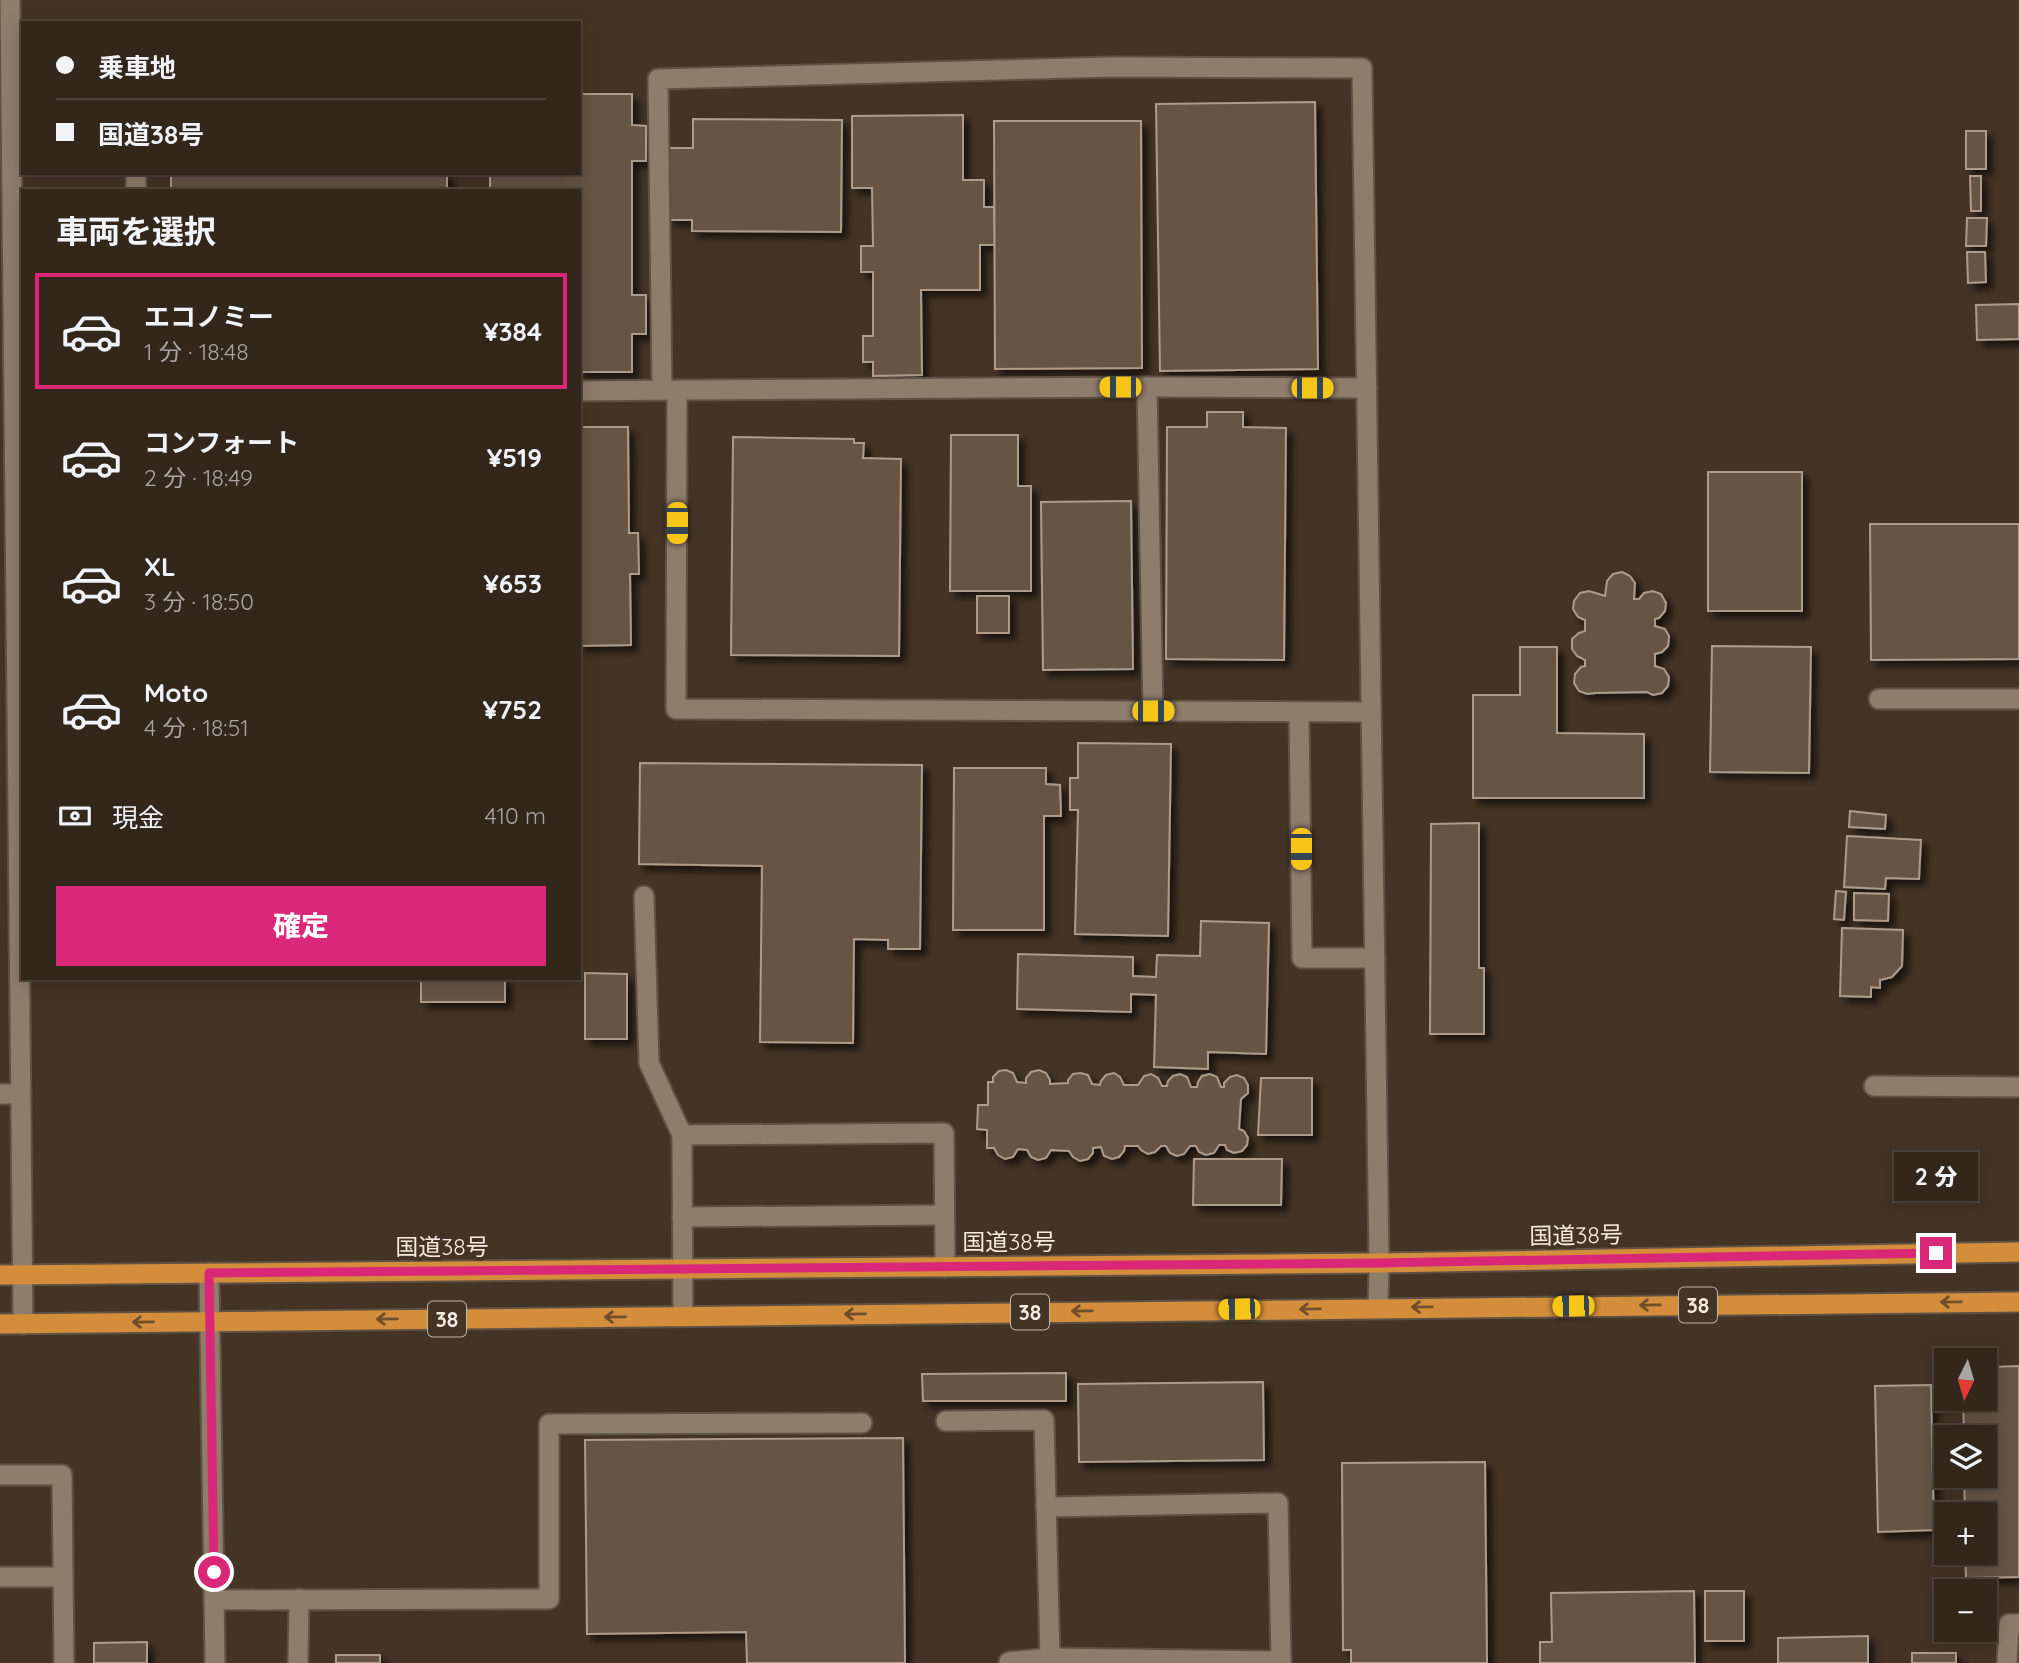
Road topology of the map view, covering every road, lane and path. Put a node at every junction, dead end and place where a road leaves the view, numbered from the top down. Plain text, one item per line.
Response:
1 (10, 0) edge
2 (6, 137) edge
3 (6, 347) edge
4 (1147, 387) junction
5 (1367, 388) junction
6 (669, 390) junction
7 (581, 391) edge
8 (18, 397) edge
9 (1880, 699) dead end
10 (2019, 699) edge
11 (1153, 711) junction
12 (1299, 712) junction
13 (1371, 712) junction
14 (643, 896) dead end
15 (1375, 958) junction
16 (1874, 1086) dead end
17 (2019, 1087) edge
18 (10, 1094) edge
19 (681, 1135) junction
20 (944, 1215) junction
21 (682, 1217) junction
22 (2019, 1252) edge
23 (1379, 1263) junction
24 (945, 1266) junction
25 (683, 1269) junction
26 (209, 1273) junction
27 (0, 1275) edge
28 (22, 1275) junction
29 (2019, 1302) edge
30 (1378, 1308) junction
31 (683, 1316) junction
32 (211, 1321) junction
33 (0, 1324) edge
34 (23, 1324) junction
35 (946, 1422) dead end
36 (862, 1423) dead end
37 (0, 1475) edge
38 (1046, 1507) junction
39 (0, 1577) edge
40 (63, 1577) junction
41 (299, 1599) junction
42 (214, 1600) junction
43 (2019, 1623) edge
44 (1050, 1658) junction
45 (1281, 1662) edge
46 (64, 1663) edge
47 (215, 1663) edge
48 (298, 1663) edge
49 (1009, 1663) edge
50 (2007, 1663) edge

1 - 2 street
2 - 3 street
3 - 8 street
4 - 5 street
4 - 6 street
4 - 11 street
5 - 6 street
5 - 13 street
6 - 7 street
6 - 11 street
8 - 18 street
9 - 10 street
11 - 12 street
12 - 13 street
12 - 15 street
13 - 15 street
14 - 19 street
15 - 23 street
16 - 17 street
18 - 28 street
19 - 20 street
19 - 21 street
20 - 21 street
20 - 24 street
21 - 25 street
22 - 23 highway, 国道38号 / 38
23 - 24 highway, 国道38号 / 38
23 - 30 street
24 - 25 highway, 国道38号 / 38
25 - 26 highway, 国道38号 / 38
25 - 31 street
26 - 28 highway, 国道38号 / 38
26 - 32 street
27 - 28 highway, 国道38号 / 38
28 - 34 street
29 -> 30 highway, 38
30 -> 31 highway, 38
31 -> 32 highway, 38
32 -> 34 highway, 38
32 - 42 street
33 - 34 highway, 38
35 - 38 street
36 - 41 street
37 - 40 street
38 - 44 street
38 - 45 street
39 - 40 street
40 - 46 street
41 - 42 street
41 - 48 street
42 - 47 street
43 - 50 street
44 - 45 street
44 - 49 street

